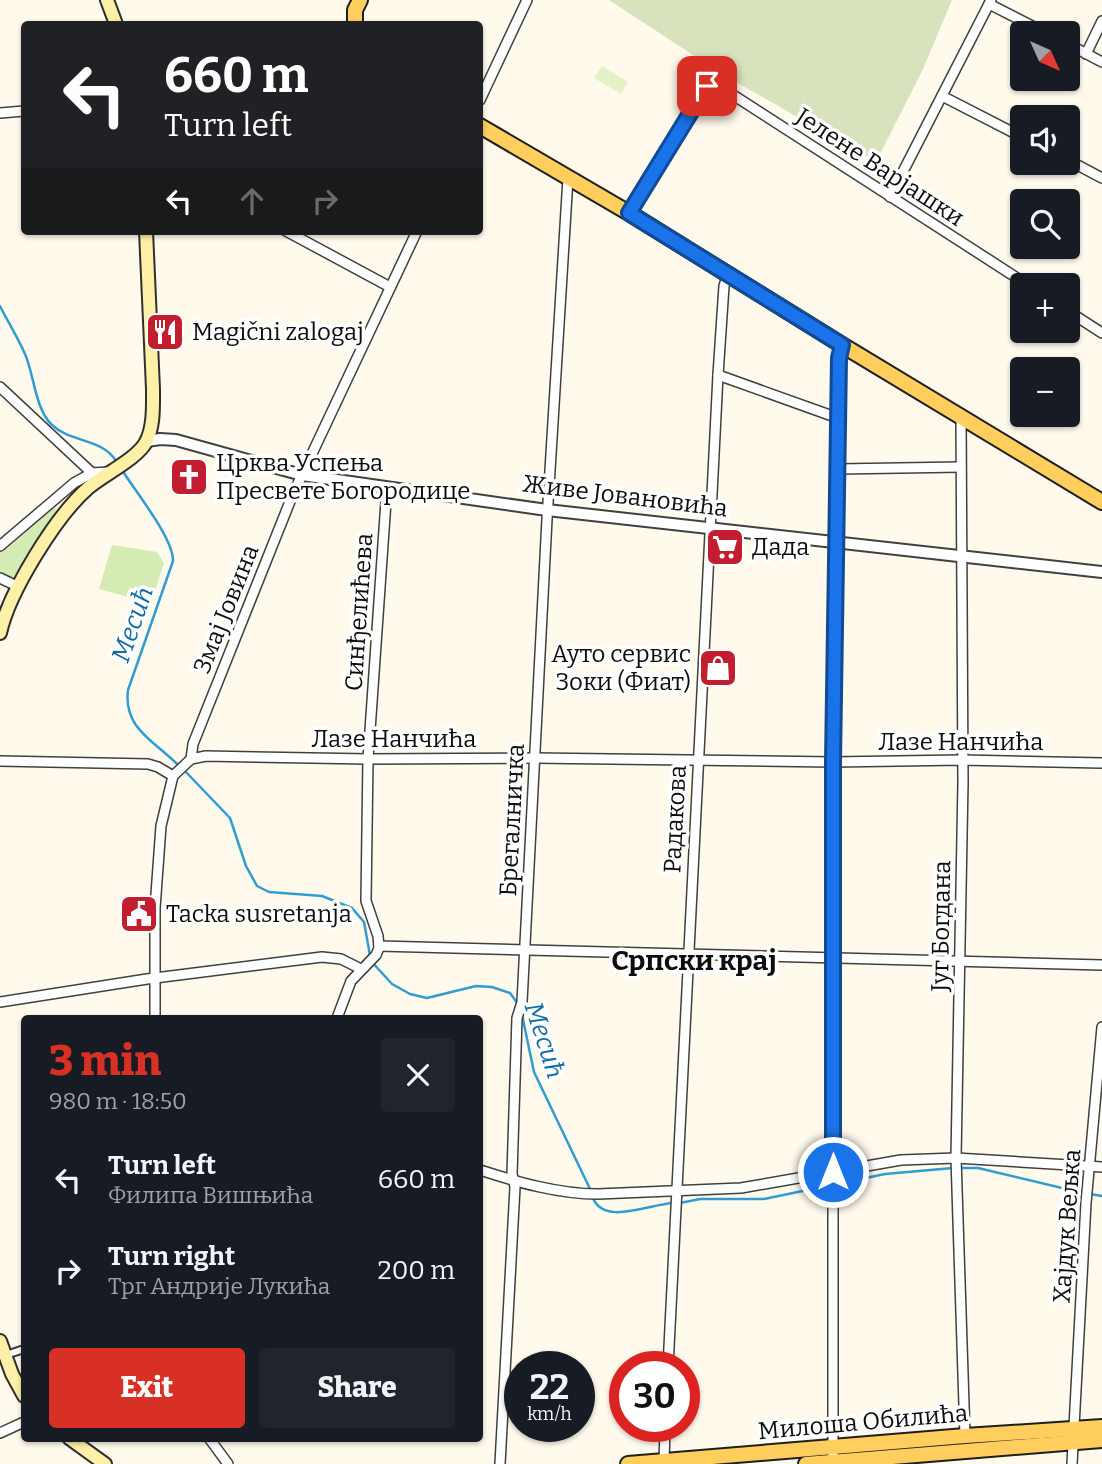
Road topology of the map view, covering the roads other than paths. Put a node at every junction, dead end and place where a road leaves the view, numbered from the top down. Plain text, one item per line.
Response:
1 (107, 0) edge
2 (527, 0) edge
3 (990, 2) edge
4 (115, 21) edge
5 (1024, 21) edge
6 (1102, 21) edge
7 (1080, 51) edge
8 (1086, 54) junction
9 (1102, 62) edge
10 (483, 94) edge
11 (942, 96) junction
12 (21, 111) edge
13 (0, 113) edge
14 (483, 128) edge
15 (1010, 131) edge
16 (1080, 166) edge
17 (568, 178) junction
18 (1102, 178) edge
19 (890, 197) junction
20 (629, 213) junction
21 (146, 235) edge
22 (293, 235) edge
23 (414, 235) edge
24 (728, 274) junction
25 (1010, 274) edge
26 (390, 287) junction
27 (1080, 318) edge
28 (1102, 332) edge
29 (842, 345) junction
30 (718, 375) junction
31 (0, 387) edge
32 (961, 417) junction
33 (838, 418) junction
34 (147, 441) junction
35 (961, 467) junction
36 (838, 469) junction
37 (111, 470) junction
38 (92, 473) junction
39 (302, 475) junction
40 (387, 487) junction
41 (53, 501) junction
42 (1102, 502) edge
43 (72, 504) junction
44 (547, 510) junction
45 (711, 527) junction
46 (835, 541) junction
47 (0, 546) edge
48 (963, 556) junction
49 (1102, 572) edge
50 (0, 578) edge
51 (19, 587) junction
52 (0, 633) edge
53 (534, 758) junction
54 (368, 759) junction
55 (697, 759) junction
56 (188, 760) junction
57 (962, 760) junction
58 (0, 761) edge
59 (833, 762) junction
60 (1102, 763) edge
61 (175, 774) junction
62 (525, 949) junction
63 (377, 951) junction
64 (688, 954) junction
65 (834, 958) junction
66 (960, 962) junction
67 (1102, 965) edge
68 (364, 967) junction
69 (154, 978) junction
70 (0, 1002) edge
71 (155, 1015) edge
72 (338, 1015) edge
73 (1102, 1027) edge
74 (956, 1160) junction
75 (1090, 1167) junction
76 (1102, 1167) edge
77 (483, 1171) edge
78 (833, 1177) junction
79 (514, 1181) junction
80 (676, 1194) junction
81 (1, 1347) edge
82 (21, 1349) edge
83 (669, 1351) edge
84 (21, 1390) edge
85 (21, 1423) edge
86 (1102, 1427) edge
87 (0, 1433) edge
88 (1074, 1435) junction
89 (965, 1436) junction
90 (1102, 1440) edge
91 (75, 1442) edge
92 (212, 1442) edge
93 (665, 1442) edge
94 (834, 1458) edge
95 (664, 1463) edge
96 (105, 1464) edge
97 (228, 1464) edge
98 (500, 1464) edge
99 (628, 1464) edge
100 (806, 1464) edge
101 (1072, 1464) edge

1 - 4 main road
2 - 10 street
3 - 5 street
3 - 11 street
6 - 8 street
7 - 8 street
8 - 9 street
11 - 15 street
11 - 19 street
12 - 13 street
14 - 17 main road
16 - 18 street
17 - 20 main road
17 - 44 street, Брегалничка
19 - 20 street, Јелене Варјашки
19 - 25 street, Јелене Варјашки
20 - 24 main road
21 - 34 main road
22 - 26 street
23 - 26 street, Змај Јовина
24 - 29 main road
24 - 30 street, Радакова
26 - 39 street, Змај Јовина
27 - 28 street
29 - 32 main road
29 - 33 street
30 - 33 street
30 - 45 street, Радакова
31 - 38 street
32 - 35 street, Југ Богдана
32 - 42 main road
33 - 36 street
34 - 37 main road
34 - 39 street, Живе Јовановића
35 - 36 street
35 - 48 street, Југ Богдана
36 - 46 street
37 - 38 street
37 - 43 main road
38 - 41 street
39 - 40 street, Живе Јовановића
39 - 56 street, Змај Јовина
40 - 44 street, Живе Јовановића
40 - 54 street, Синђелићева
41 - 43 street
41 - 47 street
43 - 51 main road
44 - 45 street, Живе Јовановића
44 - 53 street, Брегалничка
45 - 46 street, Живе Јовановића
45 - 55 street, Радакова
46 - 48 street, Живе Јовановића
46 - 59 street
48 - 49 street, Живе Јовановића
48 - 57 street, Југ Богдана
50 - 51 street
51 - 52 main road
53 - 54 street, Лазе Нанчића
53 - 55 street, Лазе Нанчића
53 - 62 street, Брегалничка
54 - 56 street, Лазе Нанчића
54 - 63 street, Синђелићева
55 - 59 street, Лазе Нанчића
55 - 64 street, Радакова
56 - 61 street, Змај Јовина
57 - 59 street, Лазе Нанчића
57 - 60 street, Лазе Нанчића
57 - 66 street, Југ Богдана
58 - 61 street
59 - 65 street
61 - 69 street
62 - 63 street
62 - 64 street
62 - 79 street, Брегалничка
63 - 68 street
64 - 65 street
64 - 80 street, Радакова
65 - 66 street
65 - 78 street
66 - 67 street
66 - 74 street, Југ Богдана
68 - 69 street
68 - 72 street
69 - 70 street
69 - 71 street
73 - 75 street, Хајдук Вељка
74 - 75 street
74 - 78 street
74 - 89 street, Југ Богдана
75 - 76 street
75 - 88 street, Хајдук Вељка
77 - 79 street
78 - 80 street
78 - 94 street
79 - 80 street
79 - 98 street, Брегалничка
80 - 83 street, Радакова
81 - 82 street
81 - 84 main road
85 - 87 street
86 - 88 main road, Милоша Обилића
88 - 89 main road, Милоша Обилића
88 - 90 main road, Милоша Обилића
88 - 94 main road, Милоша Обилића
88 - 101 street, Хајдук Вељка
89 - 94 main road, Милоша Обилића
91 - 96 main road
92 - 97 street
93 - 95 street
94 - 95 main road, Милоша Обилића
94 - 100 main road, Милоша Обилића
95 - 99 main road, Милоша Обилића

